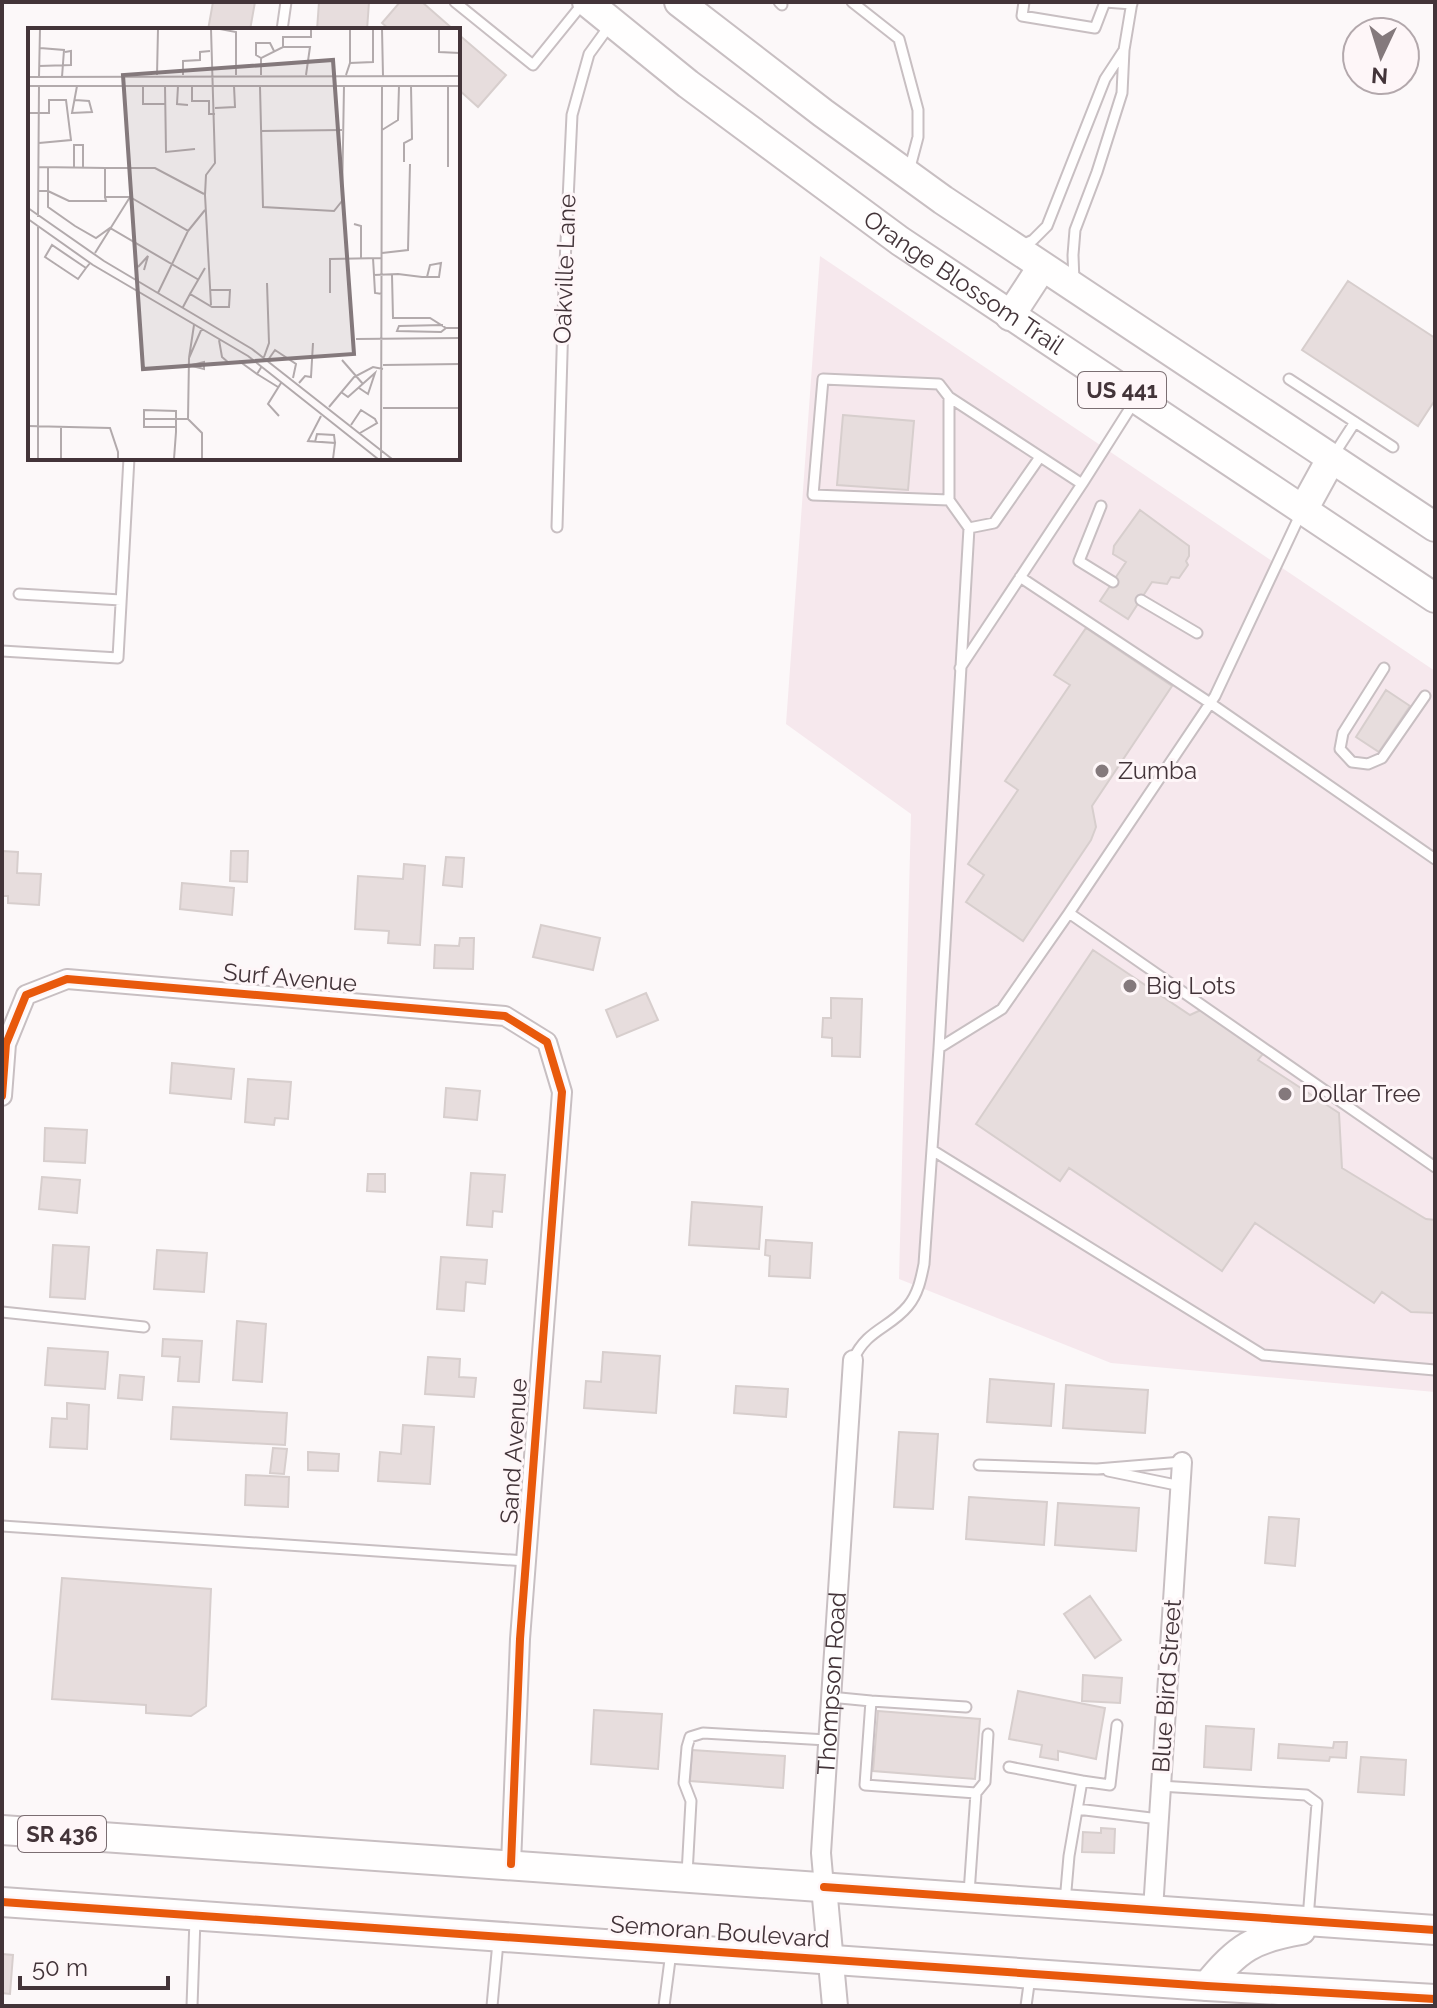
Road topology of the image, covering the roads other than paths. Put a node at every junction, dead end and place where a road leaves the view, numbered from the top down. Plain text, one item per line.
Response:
1 (286, 2) edge
2 (455, 2) edge
3 (586, 2) edge
4 (679, 2) edge
5 (852, 2) edge
6 (1024, 2) edge
7 (1105, 2) edge
8 (1132, 3) edge
9 (612, 22) junction
10 (282, 28) edge
11 (1124, 50) junction
12 (908, 175) junction
13 (1013, 248) junction
14 (1042, 267) junction
15 (1074, 289) junction
16 (1010, 316) junction
17 (1289, 379) dead end
18 (949, 397) junction
19 (1136, 399) junction
20 (1355, 422) junction
21 (1393, 447) dead end
22 (1040, 457) junction
23 (1331, 459) junction
24 (129, 460) edge
25 (1082, 484) junction
26 (949, 500) junction
27 (1101, 506) dead end
28 (1303, 510) junction
29 (557, 527) dead end
30 (1435, 527) edge
31 (969, 528) junction
32 (1020, 577) junction
33 (1113, 582) dead end
34 (19, 594) dead end
35 (1435, 598) edge
36 (121, 600) junction
37 (1141, 600) dead end
38 (1197, 633) dead end
39 (2, 651) edge
40 (1384, 668) dead end
41 (959, 669) junction
42 (1425, 696) dead end
43 (1210, 703) junction
44 (1435, 859) edge
45 (1069, 913) junction
46 (547, 1042) joint
47 (939, 1048) junction
48 (2, 1096) edge
49 (932, 1150) junction
50 (1435, 1167) edge
51 (2, 1312) edge
52 (144, 1327) dead end
53 (853, 1360) joint
54 (1435, 1370) edge
55 (1182, 1462) joint
56 (979, 1465) dead end
57 (1097, 1469) junction
58 (1181, 1486) junction
59 (2, 1526) edge
60 (526, 1561) junction
61 (830, 1697) junction
62 (871, 1701) junction
63 (966, 1707) dead end
64 (1117, 1725) dead end
65 (988, 1734) dead end
66 (827, 1740) junction
67 (1009, 1767) dead end
68 (1082, 1781) junction
69 (1160, 1786) junction
70 (976, 1793) junction
71 (1077, 1809) junction
72 (1159, 1819) junction
73 (2, 1830) edge
74 (511, 1864) junction
75 (686, 1877) junction
76 (824, 1887) junction
77 (969, 1897) junction
78 (2, 1902) edge
79 (1065, 1904) junction
80 (1153, 1910) junction
81 (195, 1916) junction
82 (1308, 1920) junction
83 (1346, 1923) junction
84 (1435, 1930) edge
85 (498, 1936) junction
86 (671, 1949) junction
87 (832, 1959) junction
88 (1030, 1974) junction
89 (1206, 1996) edge
90 (1435, 1999) edge
91 (1346, 2000) edge
92 (192, 2006) edge
93 (492, 2006) edge
94 (664, 2006) edge
95 (835, 2006) edge
96 (1026, 2006) edge

1 - 10 lane
2 - 3 lane
3 - 9 main road, Orange Blossom Trail / US 441
4 - 12 main road, US 441
5 - 12 lane
6 - 7 lane
7 - 8 lane
8 - 11 lane
9 - 16 main road, Orange Blossom Trail / US 441
9 - 29 lane, Oakville Lane
11 - 13 lane
11 - 15 lane
12 - 13 main road, US 441
13 - 14 main road, US 441
14 - 15 main road, US 441
14 - 16 main road
15 - 23 main road, US 441
16 - 19 main road, Orange Blossom Trail / US 441
17 - 20 lane
18 - 22 lane
18 - 26 lane
18 - 26 lane
19 - 25 lane
19 - 28 main road, Orange Blossom Trail / US 441
20 - 21 lane
20 - 23 lane
22 - 25 lane
22 - 31 lane
23 - 28 main road
23 - 30 main road, US 441
24 - 36 lane
25 - 32 lane
26 - 31 lane
27 - 33 lane
28 - 35 main road, Orange Blossom Trail / US 441
28 - 43 lane
31 - 41 lane
32 - 41 lane
32 - 43 lane
34 - 36 lane
36 - 39 lane
37 - 38 lane
40 - 42 lane
41 - 47 lane
43 - 44 lane
43 - 45 lane
45 - 47 lane
45 - 50 lane
46 - 48 street, Surf Avenue
46 - 60 street, Sand Avenue
47 - 49 lane
49 - 53 lane
49 - 54 lane
51 - 52 lane
53 - 61 street, Thompson Road
55 - 57 lane
55 - 58 street, Blue Bird Street
56 - 57 lane
57 - 58 lane
58 - 69 street, Blue Bird Street
59 - 60 lane
60 - 74 street, Sand Avenue
61 - 62 lane
61 - 66 street, Thompson Road
62 - 63 lane
62 - 70 lane
64 - 68 lane
65 - 70 lane
66 - 75 lane
66 - 76 street, Thompson Road
67 - 68 lane
68 - 71 lane
69 - 72 street, Blue Bird Street
69 - 82 lane
70 - 77 lane
71 - 72 lane
71 - 79 lane
72 - 80 street, Blue Bird Street
73 - 74 main road, SR 436
74 - 75 main road, SR 436
75 - 76 main road, SR 436
76 - 77 main road, SR 436
76 - 87 street, Thompson Road
77 - 79 main road, SR 436
78 - 81 main road, Semoran Boulevard
79 - 80 main road, SR 436
80 - 82 main road, SR 436
81 - 85 main road, Semoran Boulevard
81 - 92 lane
82 - 83 main road, SR 436
83 - 84 main road, SR 436
83 - 89 main road
85 - 86 main road, Semoran Boulevard
85 - 93 lane
86 - 87 main road, Semoran Boulevard
86 - 94 lane
87 - 88 main road, Semoran Boulevard
87 - 95 street, Thompson Road
88 - 89 main road, Semoran Boulevard
88 - 96 lane
89 - 91 main road, Semoran Boulevard
90 - 91 main road, Semoran Boulevard

